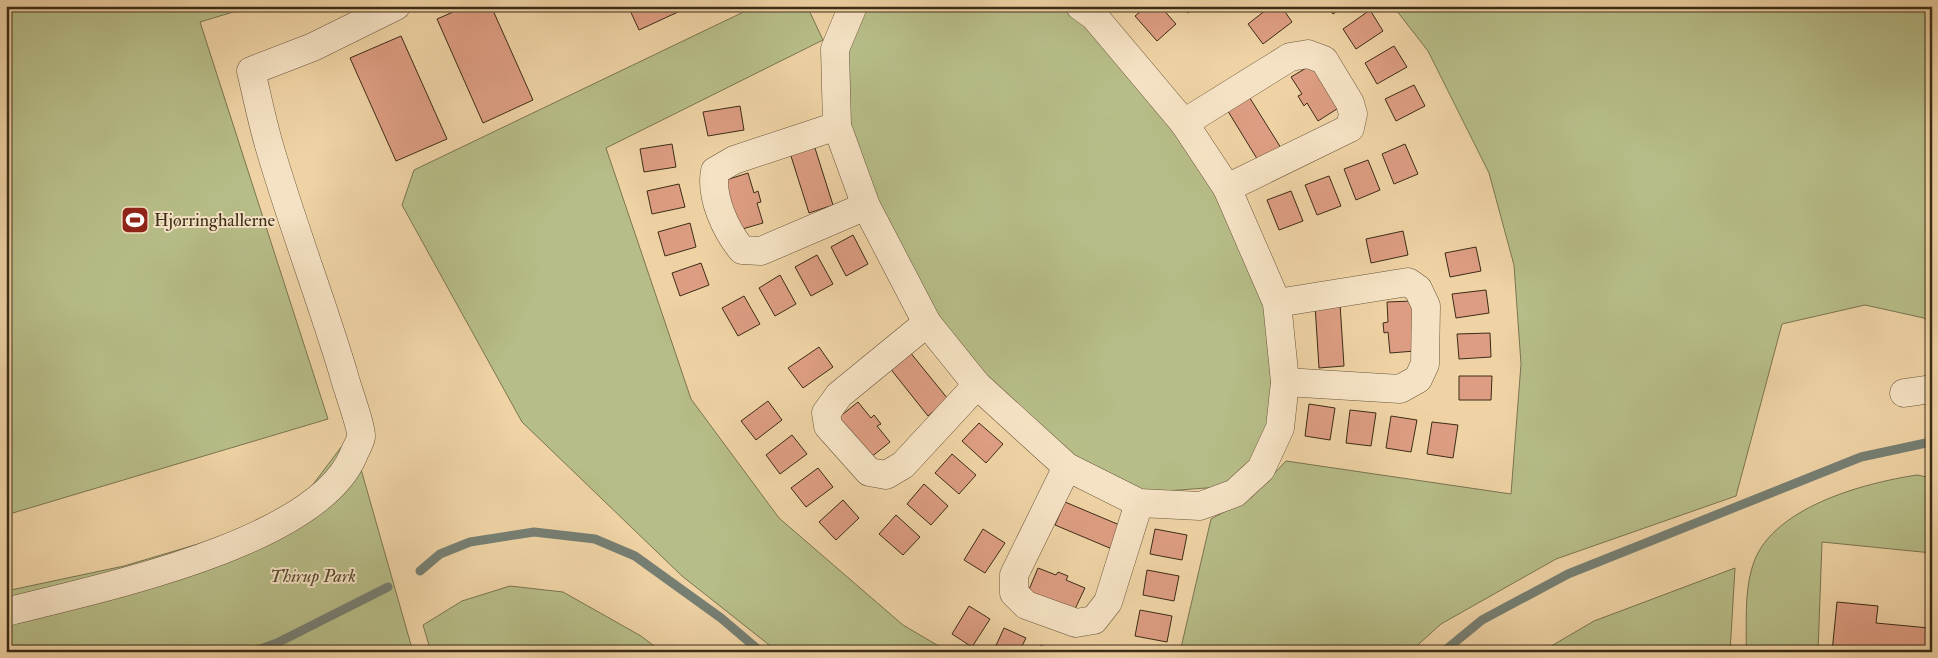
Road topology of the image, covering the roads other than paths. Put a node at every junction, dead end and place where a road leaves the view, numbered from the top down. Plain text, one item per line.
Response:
1 (396, 6) edge
2 (853, 6) edge
3 (1093, 10) edge
4 (1184, 123) junction
5 (837, 126) junction
6 (1227, 188) junction
7 (866, 206) junction
8 (1277, 303) junction
9 (927, 323) junction
10 (1284, 382) junction
11 (978, 385) junction
12 (1932, 389) edge
13 (1904, 393) dead end
14 (1067, 467) junction
15 (1139, 503) junction
16 (6, 612) edge

1 - 16 lane
2 - 5 lane
3 - 4 lane
4 - 6 lane
4 - 6 lane
5 - 7 lane
5 - 7 lane
6 - 8 lane
7 - 9 lane
8 - 10 lane
8 - 10 lane
9 - 11 lane
9 - 11 lane
10 - 15 lane
11 - 14 lane
12 - 13 lane
14 - 15 lane
14 - 15 lane

